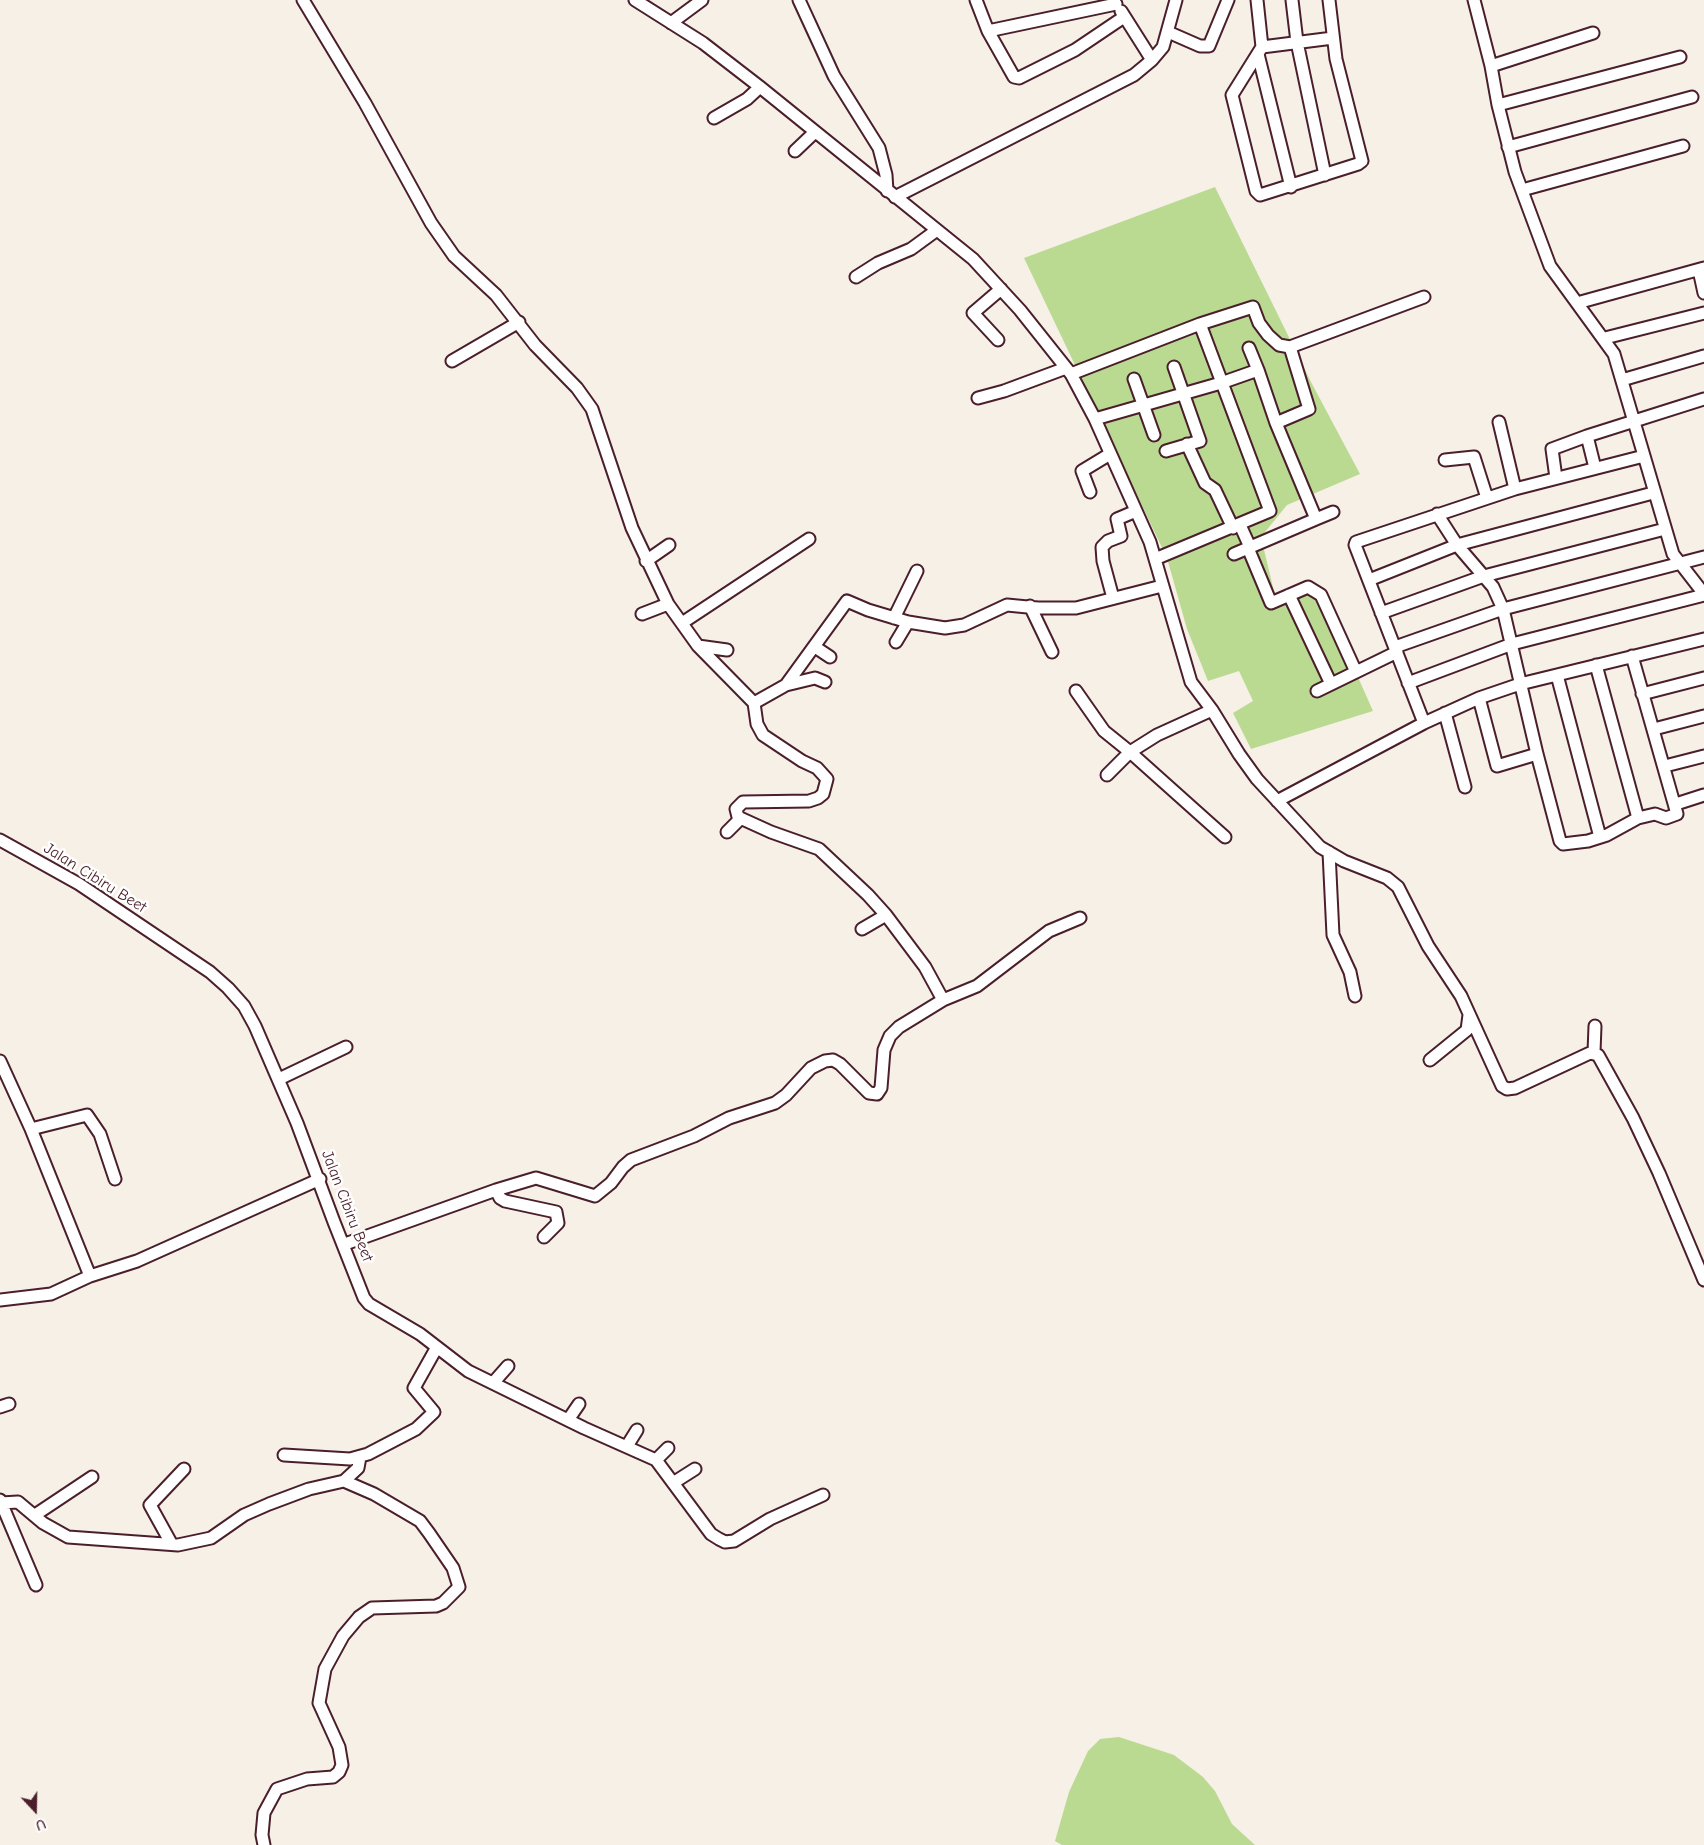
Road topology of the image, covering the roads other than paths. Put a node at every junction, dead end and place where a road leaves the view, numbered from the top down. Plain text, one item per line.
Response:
1 (303, 0) edge
2 (635, 0) edge
3 (702, 0) edge
4 (799, 0) edge
5 (976, 0) edge
6 (1176, 0) edge
7 (1228, 0) edge
8 (1257, 0) edge
9 (1292, 0) edge
10 (1328, 0) edge
11 (1474, 0) edge
12 (1115, 2) edge
13 (1124, 17) junction
14 (671, 23) junction
15 (988, 31) junction
16 (1168, 32) junction
17 (1593, 33) dead end
18 (1333, 38) junction
19 (1297, 42) junction
20 (1260, 50) junction
21 (1680, 57) dead end
22 (1152, 60) junction
23 (1491, 66) junction
24 (760, 86) junction
25 (1692, 97) dead end
26 (1498, 105) junction
27 (714, 118) dead end
28 (815, 132) junction
29 (1683, 146) dead end
30 (1508, 147) junction
31 (795, 151) dead end
32 (1325, 175) junction
33 (1291, 187) junction
34 (1522, 190) junction
35 (891, 194) junction
36 (937, 230) junction
37 (1701, 269) edge
38 (856, 277) dead end
39 (1001, 289) junction
40 (1704, 293) edge
41 (1424, 297) dead end
42 (1577, 303) junction
43 (1704, 313) edge
44 (519, 322) junction
45 (1200, 324) junction
46 (1605, 338) junction
47 (998, 340) dead end
48 (1290, 347) junction
49 (1249, 348) dead end
50 (1704, 356) edge
51 (452, 361) dead end
52 (1174, 368) dead end
53 (1258, 370) junction
54 (1069, 371) junction
55 (1134, 379) dead end
56 (1622, 380) junction
57 (1221, 384) junction
58 (1182, 395) junction
59 (978, 398) dead end
60 (1704, 399) edge
61 (1143, 406) junction
62 (1095, 419) junction
63 (1634, 420) junction
64 (1499, 422) dead end
65 (1276, 423) junction
66 (1154, 435) dead end
67 (1587, 436) junction
68 (1187, 444) junction
69 (1166, 451) dead end
70 (1110, 454) junction
71 (1644, 456) junction
72 (1445, 460) dead end
73 (1594, 468) junction
74 (1556, 478) junction
75 (1515, 489) junction
76 (1090, 492) dead end
77 (1653, 493) junction
78 (1487, 498) junction
79 (1136, 511) junction
80 (1333, 512) dead end
81 (1437, 514) junction
82 (1316, 519) junction
83 (1236, 526) junction
84 (1664, 529) junction
85 (809, 539) dead end
86 (669, 545) dead end
87 (1457, 545) junction
88 (1249, 548) junction
89 (1234, 554) dead end
90 (1704, 557) edge
91 (1155, 559) junction
92 (646, 561) junction
93 (1679, 563) junction
94 (917, 570) dead end
95 (1484, 576) junction
96 (1369, 580) junction
97 (1162, 586) junction
98 (1289, 595) junction
99 (1704, 595) edge
100 (1113, 598) junction
101 (668, 604) junction
102 (1030, 606) junction
103 (1503, 609) junction
104 (1381, 613) junction
105 (642, 614) dead end
106 (894, 618) junction
107 (908, 622) junction
108 (682, 623) junction
109 (1704, 638) edge
110 (896, 642) dead end
111 (1512, 644) junction
112 (698, 646) junction
113 (815, 647) junction
114 (1396, 649) junction
115 (727, 650) dead end
116 (1052, 652) dead end
117 (1632, 656) junction
118 (830, 657) dead end
119 (1596, 665) junction
120 (1356, 672) junction
121 (1556, 675) junction
122 (1704, 678) edge
123 (825, 682) dead end
124 (1408, 683) junction
125 (1331, 684) junction
126 (1520, 684) junction
127 (786, 685) junction
128 (1076, 691) dead end
129 (1317, 691) dead end
130 (1642, 694) junction
131 (1479, 698) junction
132 (754, 703) junction
133 (1212, 710) junction
134 (1445, 713) junction
135 (1704, 716) edge
136 (1424, 723) junction
137 (1654, 729) junction
138 (1130, 752) junction
139 (1537, 754) junction
140 (1704, 756) edge
141 (1665, 766) junction
142 (1107, 775) dead end
143 (1465, 787) dead end
144 (1704, 795) edge
145 (1278, 801) junction
146 (1676, 804) junction
147 (1638, 818) junction
148 (740, 819) junction
149 (727, 832) dead end
150 (1225, 837) dead end
151 (1600, 837) junction
152 (0, 840) edge
153 (1329, 852) junction
154 (886, 915) junction
155 (1080, 918) dead end
156 (862, 929) dead end
157 (1355, 996) dead end
158 (943, 1000) junction
159 (1469, 1015) junction
160 (1595, 1026) dead end
161 (346, 1047) dead end
162 (1594, 1052) junction
163 (1430, 1060) dead end
164 (0, 1061) edge
165 (279, 1079) junction
166 (31, 1129) junction
167 (115, 1179) dead end
168 (320, 1179) junction
169 (496, 1190) junction
170 (544, 1237) dead end
171 (345, 1244) junction
172 (90, 1276) junction
173 (1704, 1280) edge
174 (0, 1300) edge
175 (437, 1347) junction
176 (508, 1366) dead end
177 (493, 1383) junction
178 (579, 1404) dead end
179 (568, 1420) junction
180 (636, 1430) dead end
181 (627, 1446) junction
182 (668, 1448) dead end
183 (284, 1455) dead end
184 (360, 1457) junction
185 (656, 1460) junction
186 (184, 1469) dead end
187 (695, 1469) dead end
188 (92, 1477) dead end
189 (344, 1481) junction
190 (673, 1483) junction
191 (823, 1495) dead end
192 (1, 1502) edge
193 (35, 1515) junction
194 (171, 1543) junction
195 (36, 1585) dead end
196 (264, 1845) edge

1 - 44 street
2 - 14 street
3 - 14 street
4 - 35 street
5 - 15 street
6 - 16 street
7 - 16 street
8 - 20 street
9 - 19 street
10 - 18 street
11 - 23 street
12 - 13 street
12 - 15 street
13 - 15 street
13 - 22 street
14 - 24 street
16 - 22 street
17 - 23 street
18 - 19 street
18 - 32 street
19 - 20 street
19 - 32 street
20 - 33 street
20 - 33 street
21 - 26 street
22 - 35 street
23 - 26 street
24 - 27 street
24 - 28 street
25 - 30 street
26 - 30 street
28 - 31 street
28 - 35 street
29 - 34 street
30 - 34 street
32 - 33 street
34 - 42 street
35 - 36 street
36 - 38 street
36 - 39 street
37 - 40 street
37 - 42 street
39 - 47 street
39 - 54 street
41 - 48 street
42 - 46 street
43 - 46 street
44 - 51 street
44 - 92 street
45 - 48 street
45 - 54 street
45 - 57 street
46 - 56 street
48 - 65 street
49 - 53 street
50 - 56 street
52 - 58 street
53 - 57 street
53 - 65 street
54 - 59 street
54 - 62 street
55 - 61 street
56 - 63 street
57 - 58 street
57 - 83 street
58 - 61 street
58 - 68 street
60 - 63 street
61 - 62 street
61 - 66 street
62 - 70 street
63 - 67 street
63 - 71 street
64 - 75 street
65 - 82 street
67 - 73 street
67 - 74 street
68 - 69 street
68 - 83 street
70 - 76 street
70 - 79 street
71 - 73 street
71 - 77 street
72 - 78 street
73 - 74 street
74 - 75 street
75 - 78 street
77 - 84 street
77 - 87 street
78 - 81 street
79 - 91 street
79 - 100 street
80 - 82 street
81 - 87 street
81 - 96 street
82 - 88 street
83 - 88 street
83 - 91 street
84 - 93 street
84 - 95 street
85 - 108 street
86 - 92 street
87 - 95 street
87 - 96 street
88 - 89 street
88 - 98 street
90 - 93 street
91 - 97 street
92 - 101 street
93 - 99 street
93 - 103 street
94 - 106 street
95 - 103 street
95 - 104 street
96 - 104 street
97 - 100 street
97 - 133 street
98 - 120 street
98 - 125 street
99 - 111 street
100 - 102 street
101 - 105 street
101 - 108 street
102 - 107 street
102 - 116 street
103 - 111 street
103 - 114 street
104 - 114 street
106 - 107 street
106 - 113 street
107 - 110 street
108 - 112 street
109 - 117 street
111 - 124 street
111 - 126 street
112 - 115 street
112 - 132 street
113 - 118 street
113 - 127 street
114 - 120 street
114 - 124 street
117 - 119 street
117 - 130 street
119 - 121 street
119 - 147 street
120 - 125 street
121 - 126 street
121 - 151 street
122 - 130 street
123 - 127 street
124 - 136 street
125 - 129 street
126 - 131 street
126 - 139 street
127 - 132 street
128 - 138 street
130 - 137 street
131 - 134 street
131 - 139 street
132 - 148 street
133 - 138 street
133 - 145 street
134 - 136 street
134 - 143 street
135 - 137 street
136 - 145 street
137 - 141 street
138 - 142 street
138 - 150 street
139 - 151 street
140 - 141 street
141 - 146 street
144 - 146 street
145 - 153 street
146 - 147 street
147 - 151 street
148 - 149 street
148 - 154 street
152 - 165 street, Jalan Cibiru Beet
153 - 157 street
153 - 159 street
154 - 156 street
154 - 158 street
155 - 158 street
158 - 169 street
159 - 162 street
159 - 163 street
160 - 162 street
161 - 165 street
162 - 173 street
164 - 166 street
165 - 168 street, Jalan Cibiru Beet
166 - 167 street
166 - 172 street
168 - 171 street, Jalan Cibiru Beet
168 - 172 street
169 - 170 street
169 - 171 street
171 - 175 street, Jalan Cibiru Beet
172 - 174 street
175 - 177 street, Jalan Cibiru Beet
175 - 184 street
176 - 177 street
177 - 179 street, Jalan Cibiru Beet
178 - 179 street
179 - 181 street, Jalan Cibiru Beet
180 - 181 street
181 - 185 street, Jalan Cibiru Beet
182 - 185 street
183 - 184 street
184 - 189 street
185 - 190 street, Jalan Cibiru Beet
186 - 194 street
187 - 190 street
188 - 193 street
189 - 194 street
189 - 196 street
190 - 191 street, Jalan Cibiru Beet
192 - 193 street
192 - 195 street
193 - 194 street

